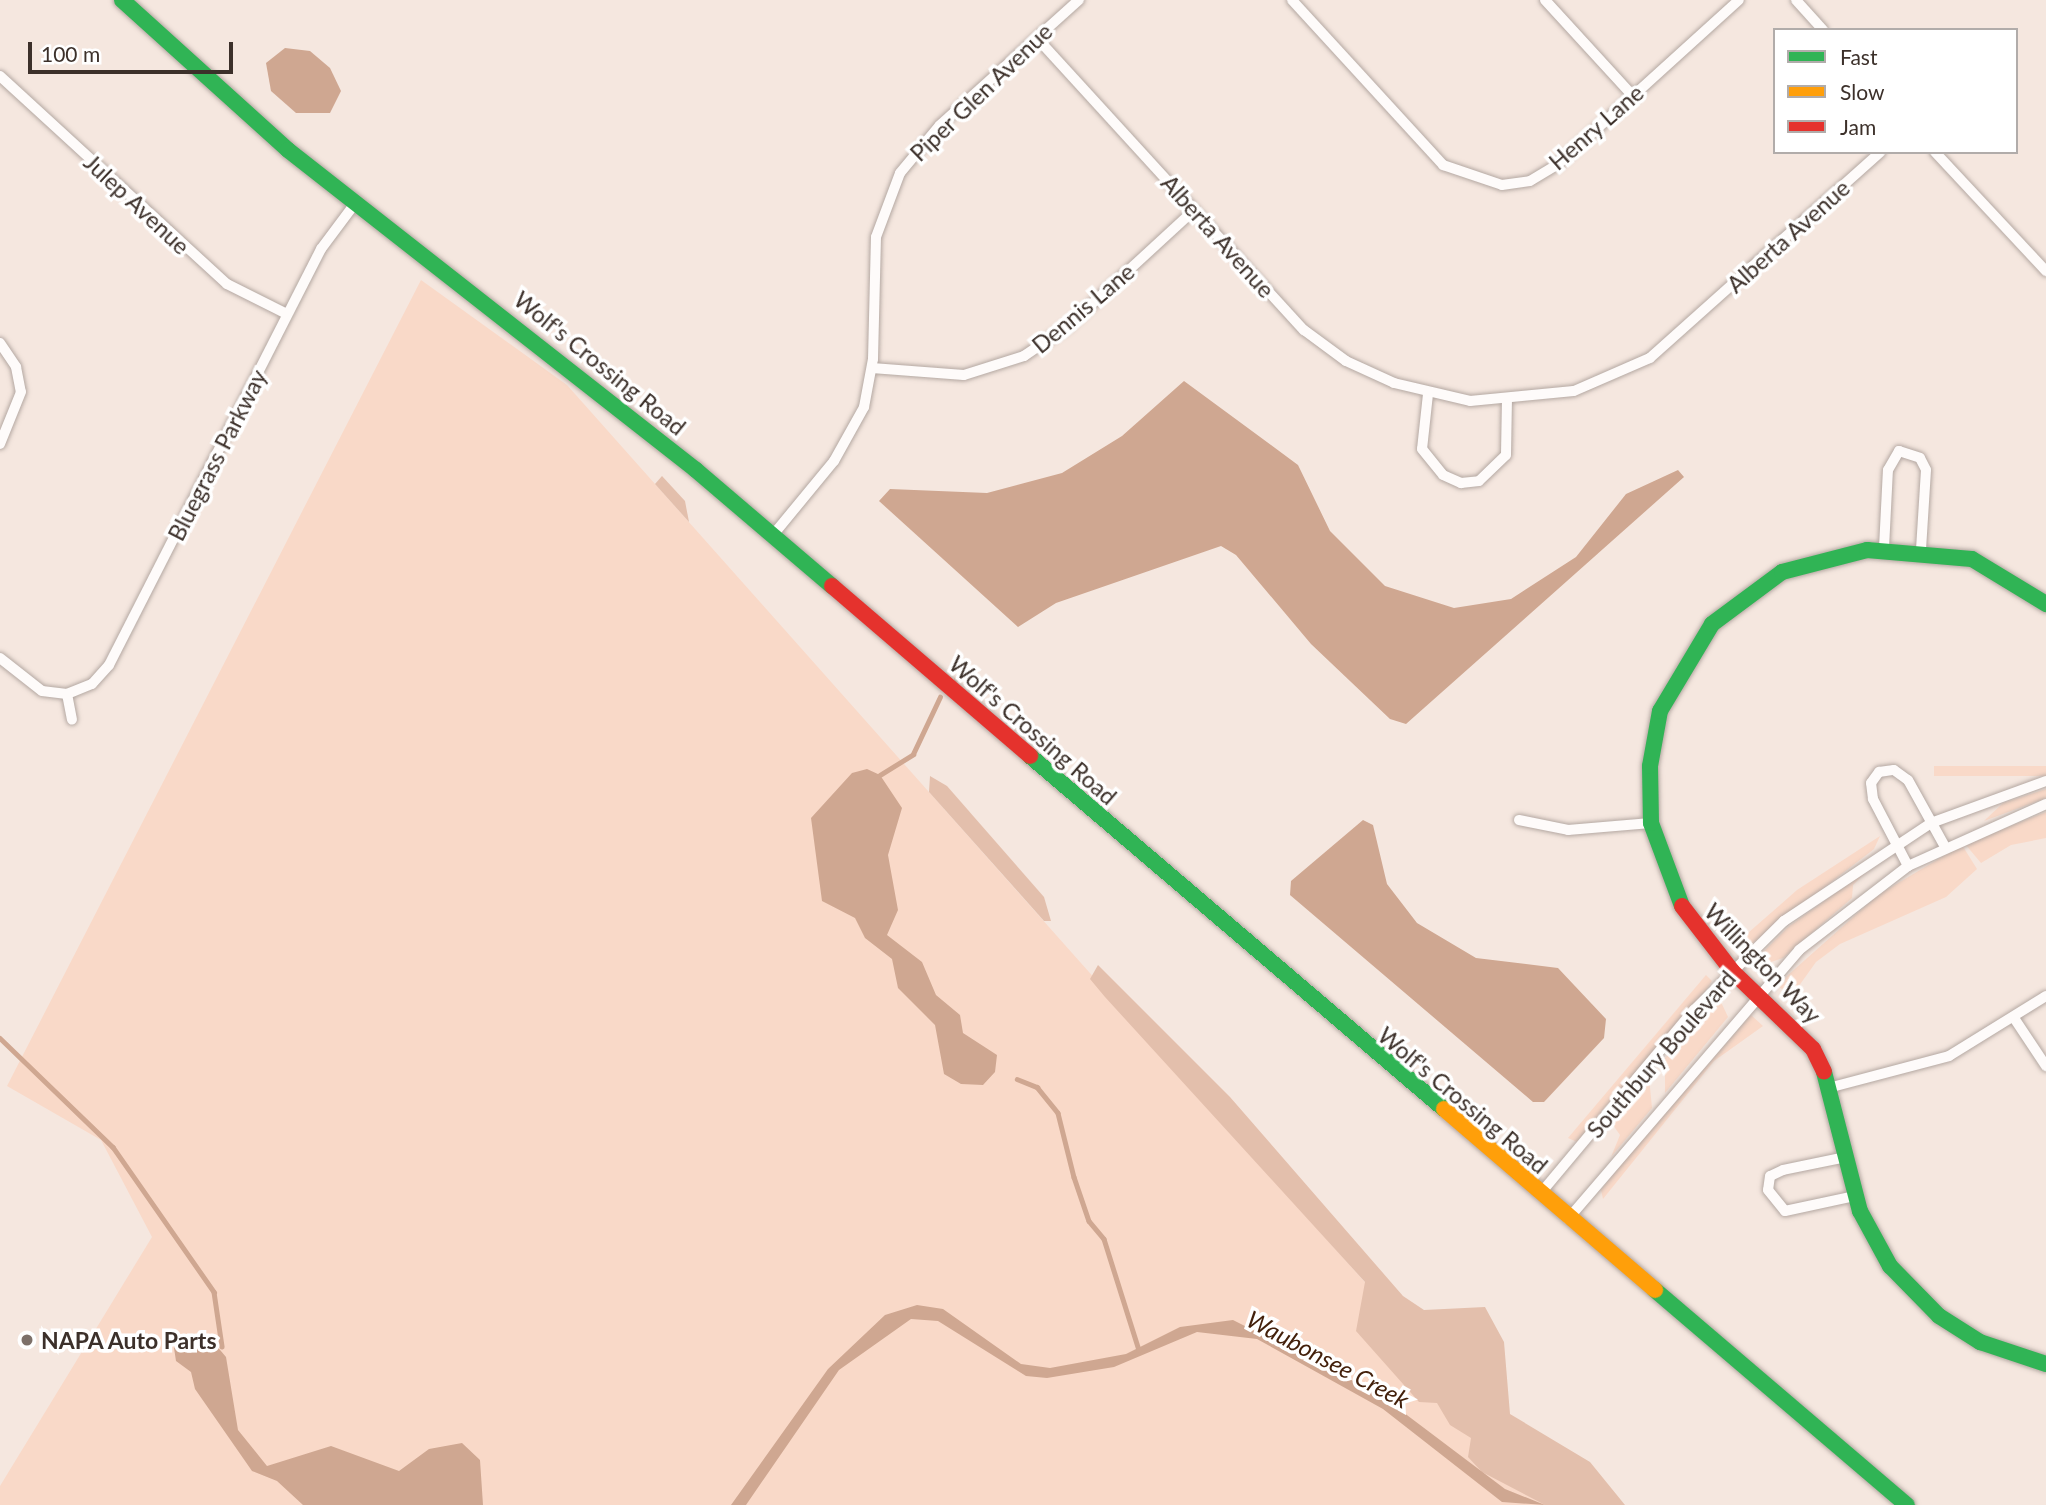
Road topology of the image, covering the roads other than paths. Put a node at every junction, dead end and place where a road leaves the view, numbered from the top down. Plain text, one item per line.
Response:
1 (122, 0) edge
2 (1079, 0) edge
3 (1292, 0) edge
4 (1545, 0) edge
5 (1739, 0) edge
6 (1796, 0) edge
7 (1822, 28) edge
8 (1037, 38) junction
9 (0, 76) edge
10 (1633, 96) junction
11 (1879, 154) edge
12 (1937, 154) edge
13 (356, 202) junction
14 (1194, 210) junction
15 (2046, 271) edge
16 (287, 314) junction
17 (0, 344) edge
18 (872, 368) junction
19 (31, 374) dead end
20 (18, 379) junction
21 (1428, 394) junction
22 (1507, 400) junction
23 (0, 444) edge
24 (772, 535) junction
25 (1884, 548) junction
26 (1921, 550) junction
27 (2046, 604) edge
28 (0, 658) edge
29 (67, 694) junction
30 (72, 720) dead end
31 (2046, 781) edge
32 (2046, 804) edge
33 (1519, 820) dead end
34 (1931, 822) junction
35 (1651, 823) junction
36 (1896, 843) junction
37 (1944, 845) junction
38 (1908, 866) junction
39 (1732, 971) junction
40 (1758, 993) junction
41 (2046, 996) edge
42 (2014, 1017) junction
43 (2046, 1066) edge
44 (1832, 1087) junction
45 (1846, 1157) junction
46 (1539, 1195) junction
47 (1855, 1196) junction
48 (1568, 1219) junction
49 (2046, 1364) edge
50 (1907, 1505) edge

1 - 13 main road, Wolf's Crossing Road
2 - 8 street, Piper Glen Avenue
3 - 10 street, Henry Lane
4 - 10 street
5 - 10 street, Henry Lane
6 - 7 street
8 - 14 street, Alberta Avenue
8 - 18 street, Piper Glen Avenue
9 - 16 street, Julep Avenue
11 - 22 street, Alberta Avenue
12 - 15 street
13 - 16 street, Bluegrass Parkway
13 - 24 main road, Wolf's Crossing Road
14 - 18 street, Dennis Lane
14 - 21 street, Alberta Avenue
16 - 29 street, Bluegrass Parkway
17 - 20 street
18 - 24 street, Piper Glen Avenue
19 - 20 street
20 - 23 street
21 - 22 street, Alberta Avenue
21 - 22 street
24 - 46 main road, Wolf's Crossing Road
25 - 26 main road, Willington Way
25 - 26 street
25 - 35 main road, Willington Way
26 - 27 main road, Willington Way
28 - 29 street
29 - 30 street
31 - 34 street, Southbury Boulevard
32 - 37 street, Southbury Boulevard
33 - 35 street
34 - 36 street, Southbury Boulevard
34 - 36 street
34 - 37 street
35 - 39 main road, Willington Way
36 - 38 street
36 - 39 street, Southbury Boulevard
37 - 38 street, Southbury Boulevard
38 - 40 street, Southbury Boulevard
39 - 40 main road, Willington Way
39 - 46 street, Southbury Boulevard
40 - 44 main road, Willington Way
40 - 48 street, Southbury Boulevard
41 - 42 street
42 - 43 street
42 - 44 street
44 - 45 main road, Willington Way
45 - 47 main road, Willington Way
45 - 47 street
46 - 48 main road, Wolf's Crossing Road
47 - 49 main road, Willington Way
48 - 50 main road, Wolf's Crossing Road

